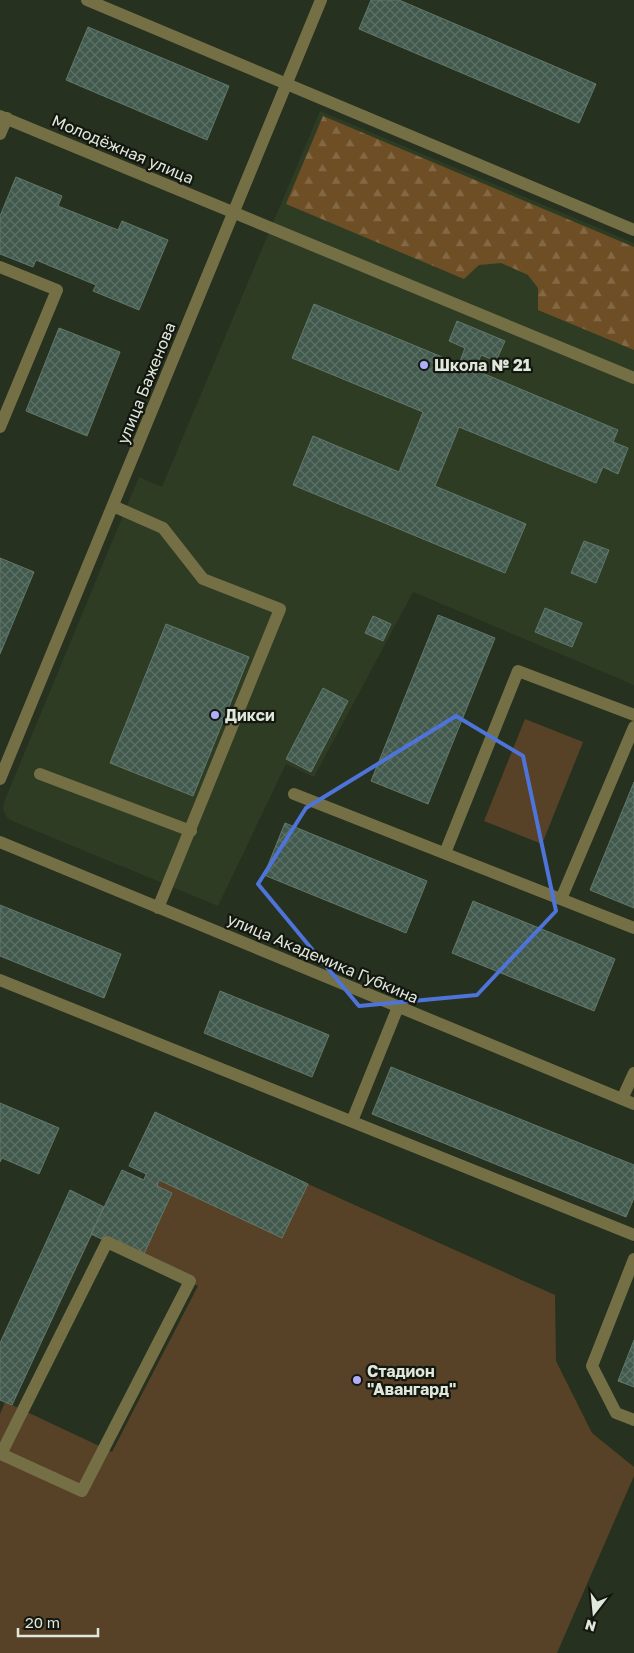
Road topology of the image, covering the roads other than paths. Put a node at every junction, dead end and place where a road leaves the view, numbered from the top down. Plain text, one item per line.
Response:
1 (87, 0) edge
2 (321, 0) edge
3 (287, 84) junction
4 (3, 117) edge
5 (0, 134) edge
6 (234, 212) junction
7 (634, 230) edge
8 (0, 267) edge
9 (634, 378) edge
10 (0, 427) edge
11 (113, 506) junction
12 (634, 715) edge
13 (634, 727) edge
14 (40, 774) dead end
15 (0, 779) edge
16 (294, 794) dead end
17 (191, 831) junction
18 (0, 842) edge
19 (444, 853) junction
20 (562, 899) junction
21 (158, 908) junction
22 (634, 928) edge
23 (0, 980) edge
24 (398, 1007) junction
25 (634, 1073) edge
26 (628, 1102) edge
27 (352, 1121) junction
28 (634, 1235) edge
29 (634, 1259) edge
30 (634, 1420) edge
31 (0, 1454) edge

1 - 3 street
2 - 3 street, улица Баженова
3 - 6 street, улица Баженова
3 - 7 street
4 - 5 street
4 - 6 street, Молодёжная улица
6 - 9 street, Молодёжная улица
6 - 11 street, улица Баженова
8 - 10 street
11 - 15 street, улица Баженова
11 - 17 street
12 - 19 street
13 - 20 street
14 - 17 street
16 - 19 street
17 - 21 street
18 - 21 street, улица Академика Губкина
19 - 20 street
20 - 22 street
21 - 24 street, улица Академика Губкина
23 - 27 street
24 - 26 street, улица Академика Губкина
24 - 27 street
25 - 26 street
27 - 28 street
29 - 30 street
31 - 31 street

